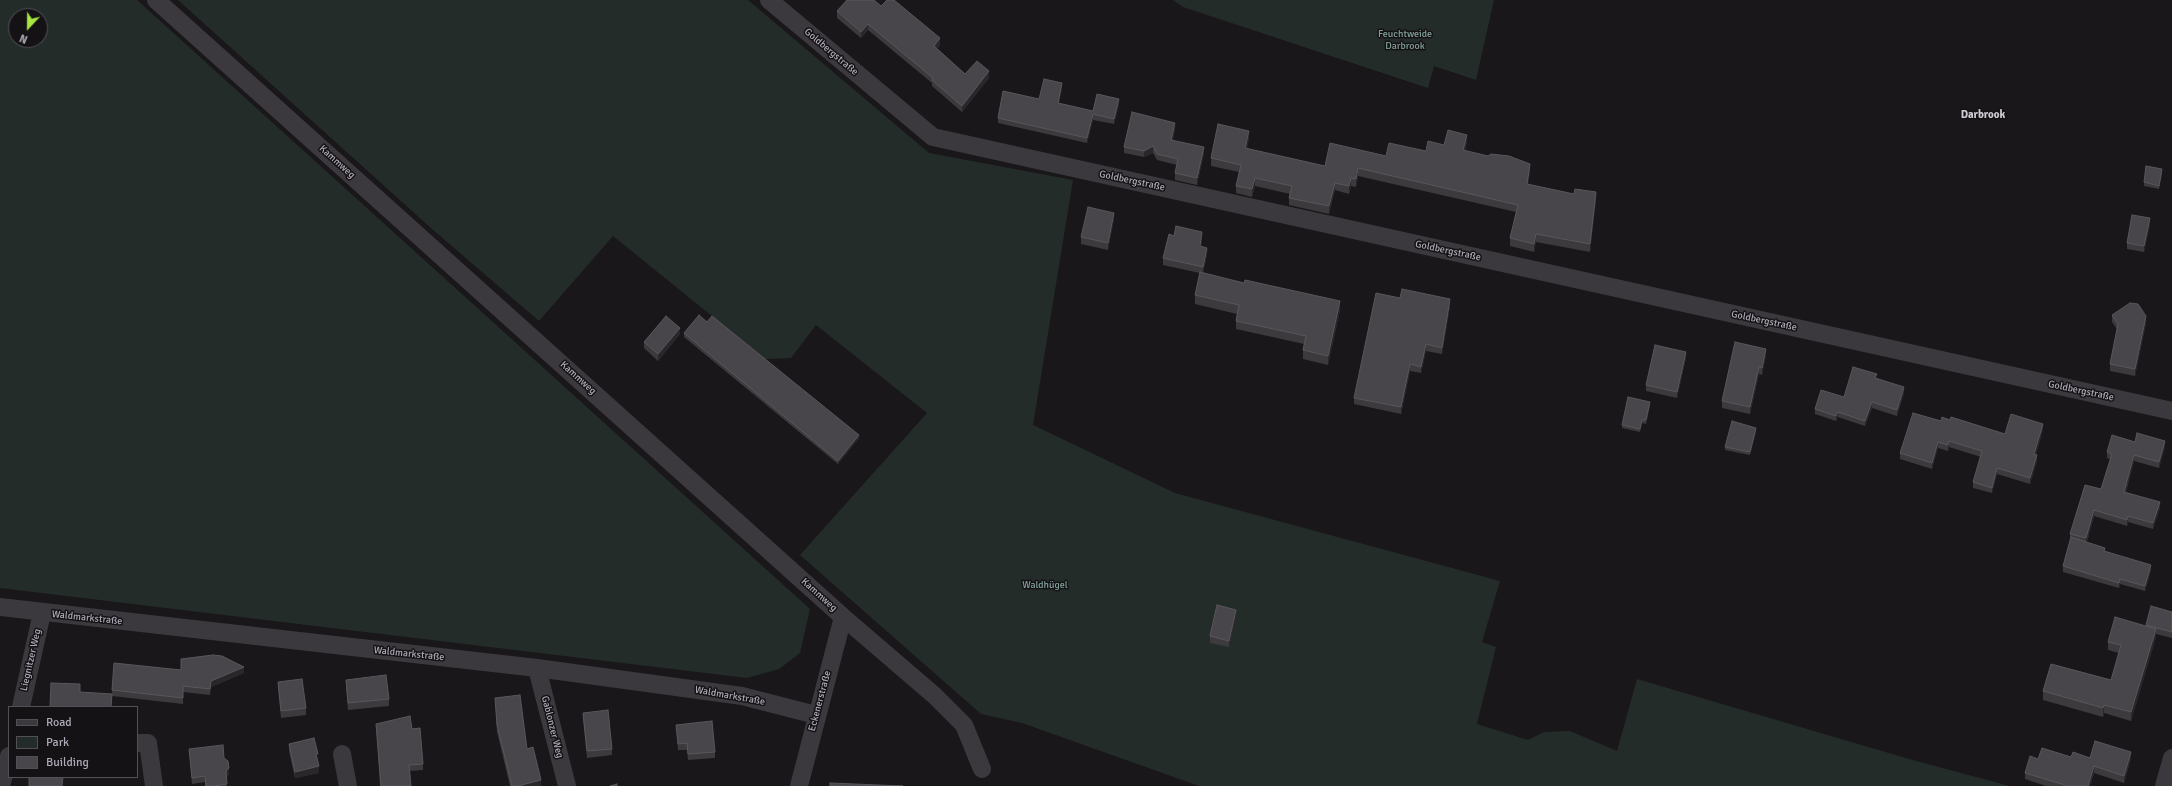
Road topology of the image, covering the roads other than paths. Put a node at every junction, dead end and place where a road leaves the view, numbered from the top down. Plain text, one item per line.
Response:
1 (156, 0) edge
2 (769, 0) edge
3 (2172, 412) edge
4 (0, 607) edge
5 (42, 613) junction
6 (843, 617) junction
7 (537, 668) junction
8 (21, 706) edge
9 (816, 715) junction
10 (138, 743) edge
11 (342, 754) dead end
12 (2172, 758) edge
13 (8, 760) edge
14 (982, 769) dead end
15 (1, 786) edge
16 (154, 786) edge
17 (348, 786) edge
18 (566, 786) edge
19 (799, 786) edge
20 (2164, 786) edge

1 - 6 street, Kammweg
2 - 3 street, Goldbergstraße
4 - 5 street, Waldmarkstraße
5 - 7 street, Waldmarkstraße
5 - 8 street, Liegnitzer Weg
6 - 9 street, Eckenerstraße
6 - 14 street, Kammweg
7 - 9 street, Waldmarkstraße
7 - 18 street, Gablonzer Weg
9 - 19 street, Eckenerstraße
10 - 16 street
11 - 17 street
12 - 20 street
13 - 15 street

